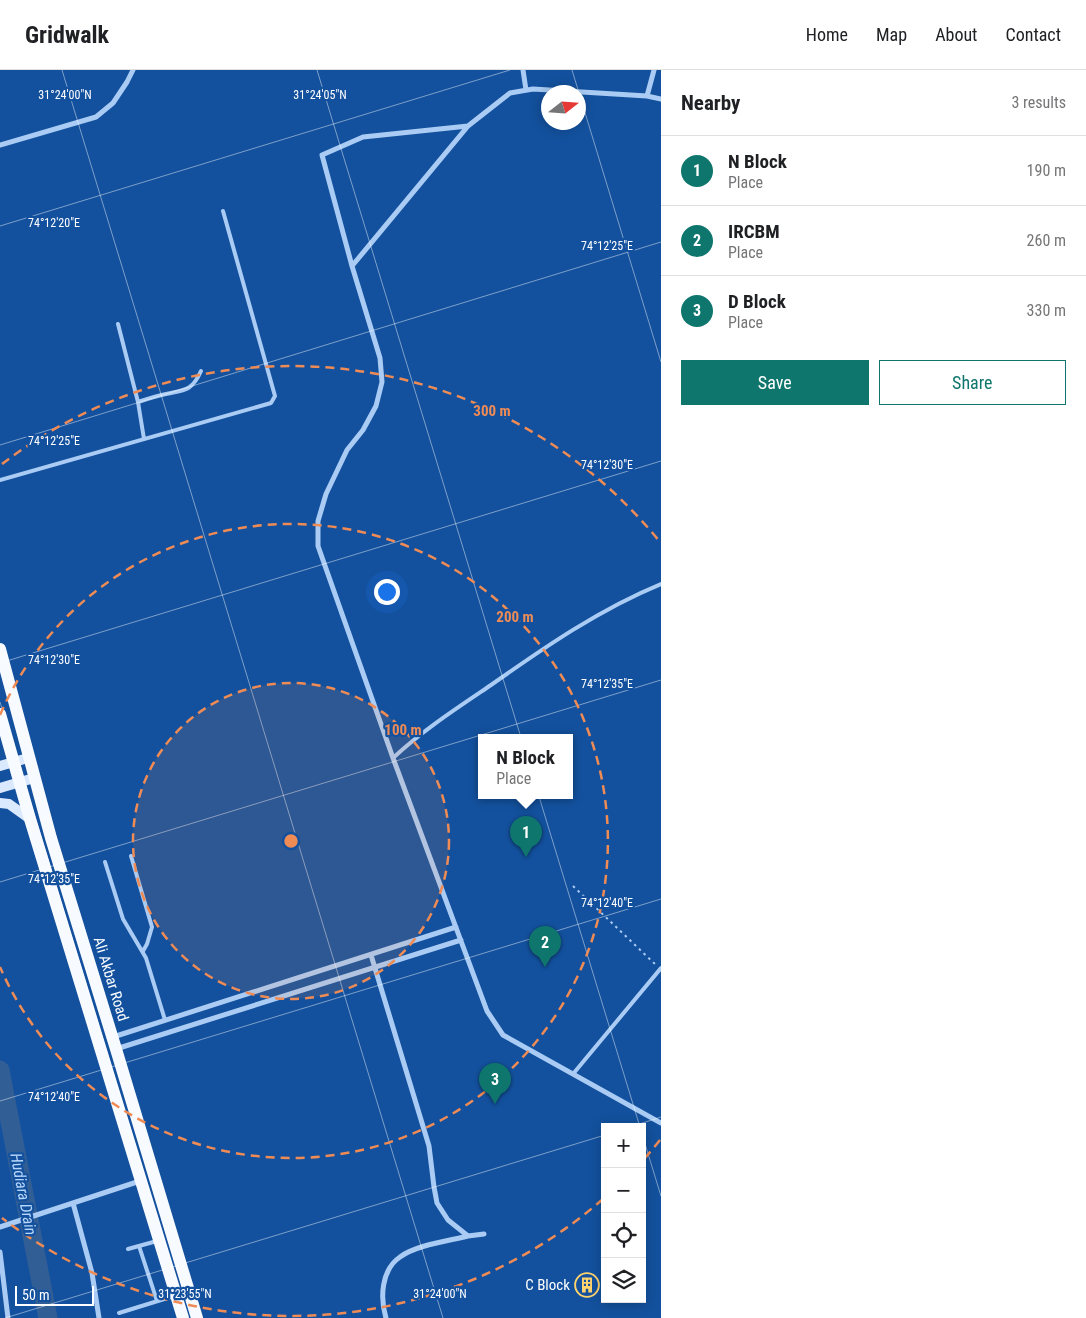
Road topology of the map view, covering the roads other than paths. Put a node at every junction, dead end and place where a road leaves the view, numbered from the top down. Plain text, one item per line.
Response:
1 (133, 70) edge
2 (523, 70) edge
3 (654, 70) edge
4 (526, 90) junction
5 (647, 96) junction
6 (661, 99) edge
7 (468, 126) junction
8 (0, 145) edge
9 (223, 211) dead end
10 (352, 266) junction
11 (118, 324) dead end
12 (201, 371) dead end
13 (138, 402) junction
14 (144, 439) junction
15 (0, 480) edge
16 (661, 584) edge
17 (0, 649) edge
18 (0, 714) edge
19 (2, 731) edge
20 (28, 758) junction
21 (393, 758) junction
22 (13, 762) junction
23 (0, 766) edge
24 (34, 778) junction
25 (19, 782) junction
26 (0, 788) edge
27 (0, 803) edge
28 (30, 819) junction
29 (131, 856) dead end
30 (105, 862) dead end
31 (456, 927) junction
32 (461, 940) junction
33 (143, 951) junction
34 (372, 955) junction
35 (376, 966) junction
36 (660, 968) edge
37 (165, 1020) junction
38 (114, 1043) junction
39 (573, 1074) junction
40 (661, 1123) edge
41 (141, 1180) junction
42 (72, 1203) junction
43 (0, 1227) edge
44 (484, 1234) dead end
45 (468, 1236) junction
46 (159, 1240) junction
47 (139, 1246) junction
48 (128, 1249) dead end
49 (0, 1252) edge
50 (176, 1296) junction
51 (157, 1301) junction
52 (119, 1313) dead end
53 (8, 1318) edge
54 (99, 1318) edge
55 (183, 1318) edge
56 (197, 1318) edge
57 (386, 1318) edge

1 - 8 street
2 - 4 street
3 - 5 street
4 - 5 street
4 - 7 street
5 - 6 street
7 - 10 street
7 - 10 street
9 - 14 lane
10 - 21 street
11 - 13 lane
12 - 13 lane
13 - 14 lane
14 - 15 lane
16 - 21 lane
17 - 20 main road, Ali Akbar Road
18 - 19 main road, Ali Akbar Road
19 - 22 main road, Ali Akbar Road
20 - 22 main road
20 - 24 main road, Ali Akbar Road
21 - 31 street
22 - 23 main road
22 - 25 main road, Ali Akbar Road
24 - 25 main road
24 - 38 main road, Ali Akbar Road
25 - 26 main road
25 - 28 main road, Ali Akbar Road
27 - 28 main road
28 - 41 main road, Ali Akbar Road
29 - 33 lane
30 - 33 lane
31 - 32 street
31 - 34 street
32 - 35 street
32 - 39 street
33 - 37 lane
34 - 35 street
34 - 37 street
35 - 38 street
35 - 45 street
36 - 39 lane
37 - 38 street
38 - 56 main road, Ali Akbar Road
39 - 40 street
41 - 42 street
41 - 46 main road, Ali Akbar Road
42 - 43 street
42 - 54 street
44 - 45 street
45 - 57 street
46 - 47 lane
46 - 50 main road, Ali Akbar Road
47 - 48 lane
47 - 51 lane
49 - 53 street
50 - 51 lane
50 - 55 main road, Ali Akbar Road
51 - 52 lane

